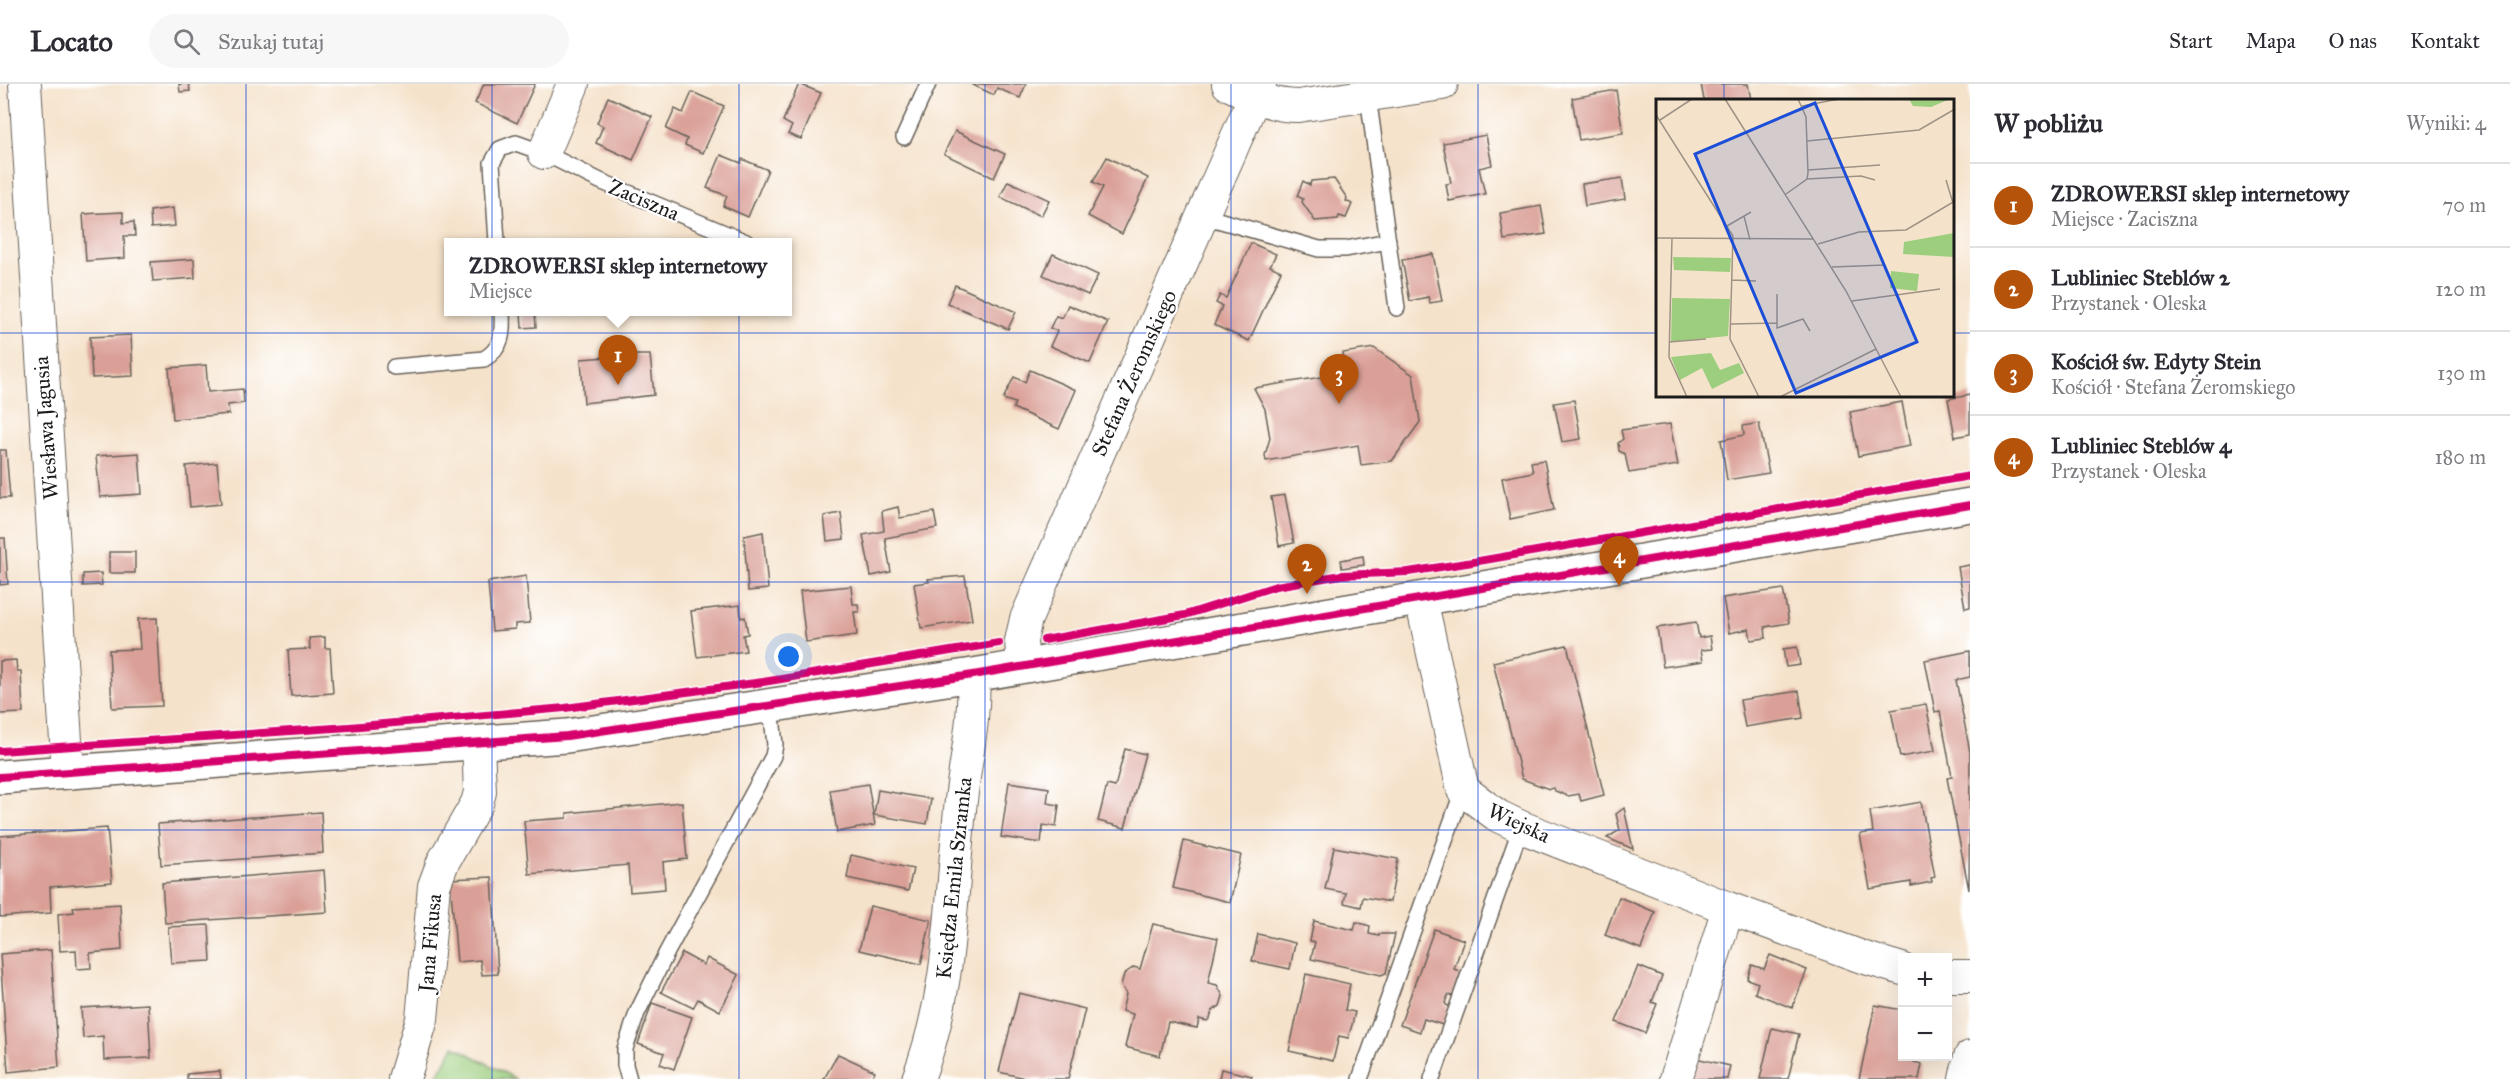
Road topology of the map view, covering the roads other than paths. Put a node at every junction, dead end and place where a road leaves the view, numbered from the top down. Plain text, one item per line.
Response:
1 (25, 84) edge
2 (573, 84) edge
3 (928, 84) edge
4 (1442, 84) edge
5 (1248, 88) edge
6 (1368, 96) junction
7 (904, 137) dead end
8 (544, 153) junction
9 (1204, 216) junction
10 (497, 238) edge
11 (734, 238) edge
12 (1388, 241) junction
13 (1397, 308) dead end
14 (502, 316) edge
15 (394, 367) dead end
16 (1970, 505) edge
17 (1421, 599) junction
18 (1023, 665) junction
19 (973, 675) junction
20 (771, 707) junction
21 (478, 743) junction
22 (68, 772) junction
23 (0, 777) edge
24 (1463, 790) junction
25 (1521, 827) junction
26 (1728, 908) junction
27 (1898, 968) edge
28 (1952, 976) edge
29 (1970, 976) edge
30 (1970, 1057) edge
31 (404, 1079) edge
32 (629, 1079) edge
33 (918, 1079) edge
34 (1360, 1079) edge
35 (1432, 1079) edge
36 (1676, 1079) edge
37 (1965, 1079) edge

1 - 22 street, Wiesława Jagusia
2 - 8 street
3 - 7 lane
4 - 6 street
5 - 6 street
5 - 9 street, Stefana Żeromskiego
6 - 12 lane
8 - 10 lane, Zaciszna
8 - 11 lane, Zaciszna
9 - 12 lane
9 - 18 street, Stefana Żeromskiego
12 - 13 lane
14 - 15 lane
16 - 17 street
17 - 18 street
17 - 24 street
18 - 19 street
19 - 20 street
19 - 33 street, Księdza Emila Szramka
20 - 21 street
20 - 32 lane
21 - 22 street
21 - 31 street, Jana Fikusa
22 - 23 street
24 - 25 street, Wiejska
24 - 34 lane
25 - 26 street, Wiejska
25 - 35 lane
26 - 27 street, Wiejska
26 - 36 street
28 - 29 street
30 - 37 street

